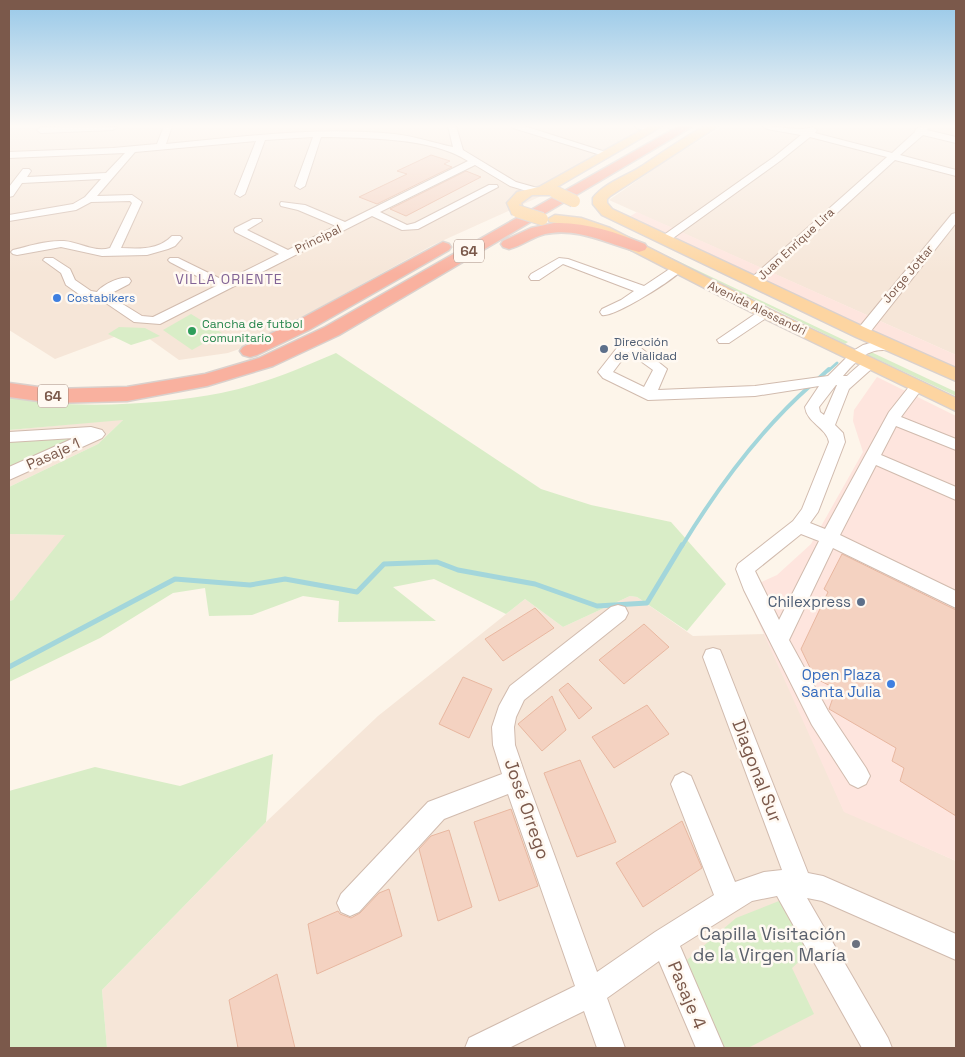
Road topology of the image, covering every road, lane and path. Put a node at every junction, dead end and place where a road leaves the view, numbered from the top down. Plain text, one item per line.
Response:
1 (22, 175) edge
2 (247, 175) edge
3 (304, 175) edge
4 (446, 175) edge
5 (498, 175) edge
6 (568, 175) edge
7 (586, 175) edge
8 (602, 175) edge
9 (617, 175) edge
10 (634, 175) edge
11 (753, 175) edge
12 (871, 175) edge
13 (108, 176) joint
14 (19, 180) junction
15 (512, 184) junction
16 (300, 186) dead end
17 (493, 187) dead end
18 (539, 191) junction
19 (9, 194) edge
20 (240, 194) dead end
21 (89, 199) junction
22 (285, 204) dead end
23 (575, 204) junction
24 (513, 207) junction
25 (372, 212) junction
26 (956, 216) edge
27 (9, 218) edge
28 (550, 219) junction
29 (257, 220) dead end
30 (345, 226) junction
31 (176, 238) dead end
32 (458, 238) dead end
33 (664, 239) junction
34 (506, 245) junction
35 (639, 247) junction
36 (116, 249) junction
37 (17, 252) dead end
38 (287, 254) junction
39 (49, 260) dead end
40 (174, 260) dead end
41 (678, 268) junction
42 (535, 277) dead end
43 (125, 281) dead end
44 (754, 282) junction
45 (223, 285) junction
46 (643, 290) junction
47 (101, 297) junction
48 (606, 312) dead end
49 (765, 314) junction
50 (724, 340) dead end
51 (864, 350) junction
52 (247, 368) junction
53 (9, 375) edge
54 (956, 375) edge
55 (177, 377) junction
56 (830, 380) junction
57 (850, 381) junction
58 (917, 386) junction
59 (956, 389) edge
60 (9, 390) edge
61 (648, 395) dead end
62 (956, 406) edge
63 (893, 419) junction
64 (827, 425) junction
65 (9, 437) edge
66 (956, 445) edge
67 (872, 457) junction
68 (9, 474) edge
69 (956, 494) edge
70 (800, 526) junction
71 (830, 538) junction
72 (956, 600) edge
73 (618, 613) dead end
74 (779, 640) junction
75 (713, 657) dead end
76 (858, 776) dead end
77 (515, 780) junction
78 (683, 784) dead end
79 (792, 883) junction
80 (729, 900) junction
81 (350, 904) dead end
82 (664, 941) junction
83 (956, 947) edge
84 (591, 993) junction
85 (479, 1048) edge
86 (611, 1048) edge
87 (710, 1048) edge
88 (878, 1048) edge

1 - 14 street
2 - 20 street
3 - 16 street
4 - 25 street, Principal
5 - 15 street
6 - 18 main road
7 - 55 highway, 64
8 - 52 highway, 64
9 - 23 highway
10 - 33 main road, Avenida Alessandri
11 - 33 street
12 - 44 street, Juan Enrique Lira
13 - 14 street
13 - 21 street
14 - 19 street
15 - 18 street
15 - 24 street
17 - 25 street
18 - 23 main road, Avenida Alessandri, bridge
18 - 24 main road
21 - 27 street
21 - 36 street
22 - 30 street
23 - 28 main road
23 - 51 main road, Avenida Alessandri
24 - 28 main road, Avenida Alessandri, bridge
25 - 30 street, Principal
26 - 51 street, Jorge Jottar
28 - 34 highway
28 - 35 main road, Avenida Alessandri
29 - 38 street
30 - 38 street, Principal
31 - 36 street
32 - 55 highway
33 - 44 main road, Avenida Alessandri
34 - 35 highway
34 - 52 highway
35 - 41 main road, Avenida Alessandri
36 - 37 street
38 - 45 street, Principal
39 - 47 street
40 - 45 street
41 - 46 street
41 - 49 main road, Avenida Alessandri
42 - 46 street
43 - 47 street
44 - 51 main road, Avenida Alessandri
45 - 47 street, Principal
46 - 48 street
49 - 50 street
49 - 51 main road, Avenida Alessandri
51 - 54 main road, Avenida Alessandri
51 - 56 street
51 - 57 street
51 - 58 main road, Avenida Alessandri
51 - 59 main road, Avenida Alessandri
52 - 60 highway, 64
53 - 55 highway, 64
56 - 57 street
56 - 61 street
56 - 64 street
57 - 64 street
58 - 62 main road, Avenida Alessandri
58 - 63 street
63 - 66 street
63 - 67 street
64 - 70 street
65 - 68 street, Pasaje 1
67 - 69 street
67 - 71 street
70 - 71 street
70 - 74 street
71 - 72 street
71 - 74 street
73 - 77 street, José Orrego
74 - 76 street
75 - 79 street, Diagonal Sur
77 - 81 street
77 - 84 street, José Orrego
78 - 80 street
79 - 80 street
79 - 83 street
79 - 88 street, Diagonal Sur
80 - 82 street
82 - 84 street
82 - 87 street, Pasaje 4
84 - 85 street
84 - 86 street, José Orrego

